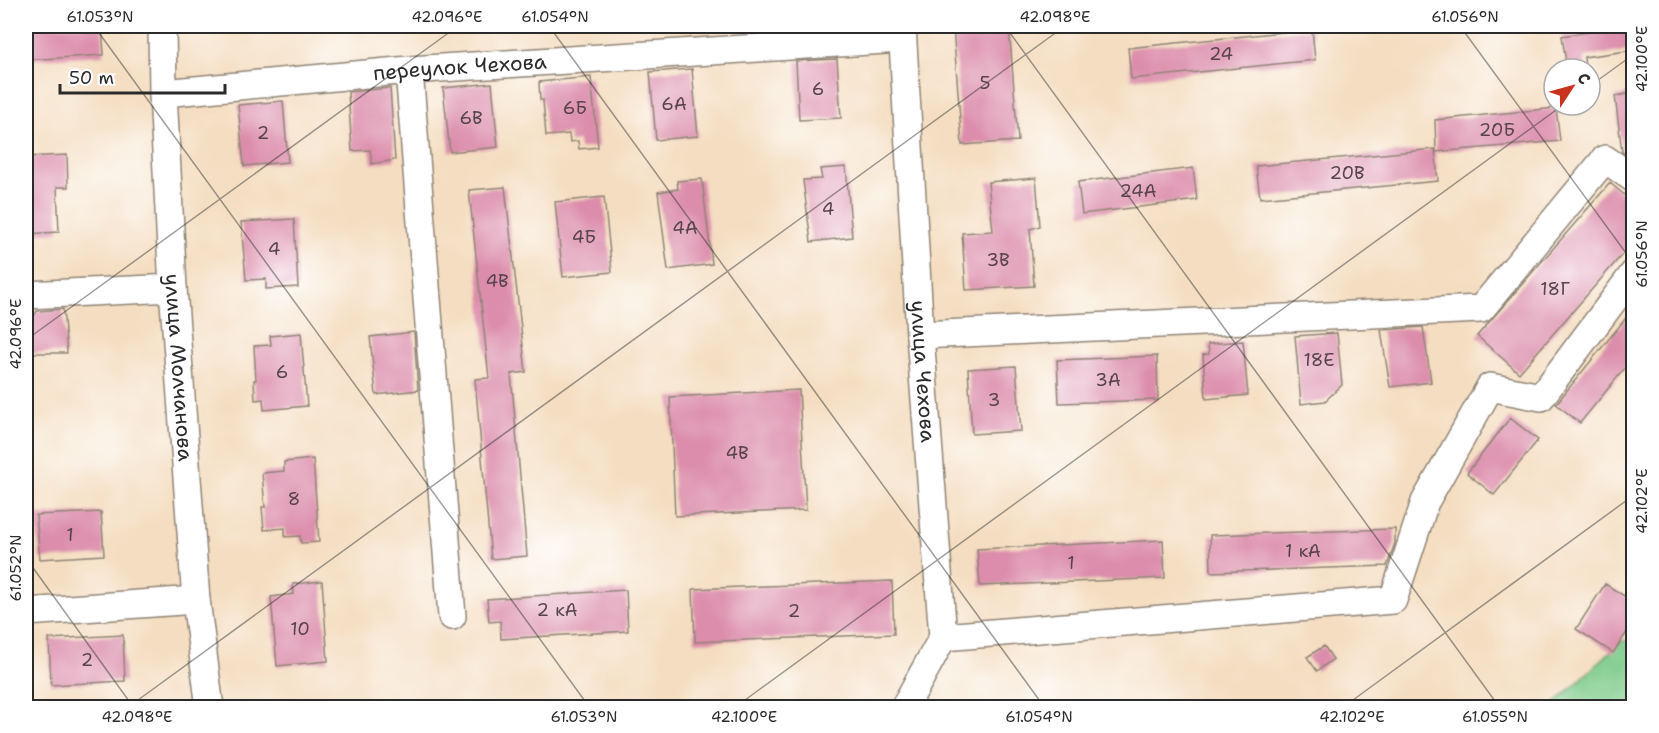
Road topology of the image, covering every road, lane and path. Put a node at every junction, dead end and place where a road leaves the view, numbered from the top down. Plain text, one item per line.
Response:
1 (162, 26) edge
2 (902, 32) edge
3 (409, 70) junction
4 (163, 93) junction
5 (1634, 179) edge
6 (1634, 273) edge
7 (173, 288) junction
8 (26, 296) edge
9 (920, 335) junction
10 (196, 600) junction
11 (26, 612) edge
12 (452, 616) dead end
13 (943, 637) junction
14 (210, 708) edge
15 (904, 708) edge

1 - 4 street, улица Молчанова
2 - 3 street, переулок Чехова
2 - 9 street, улица Чехова
3 - 4 street, переулок Чехова
3 - 12 street
4 - 7 street, улица Молчанова
5 - 9 street
6 - 13 street
7 - 8 street
7 - 10 street, улица Молчанова
9 - 13 street, улица Чехова
10 - 11 street
10 - 14 street, улица Молчанова
13 - 15 street

